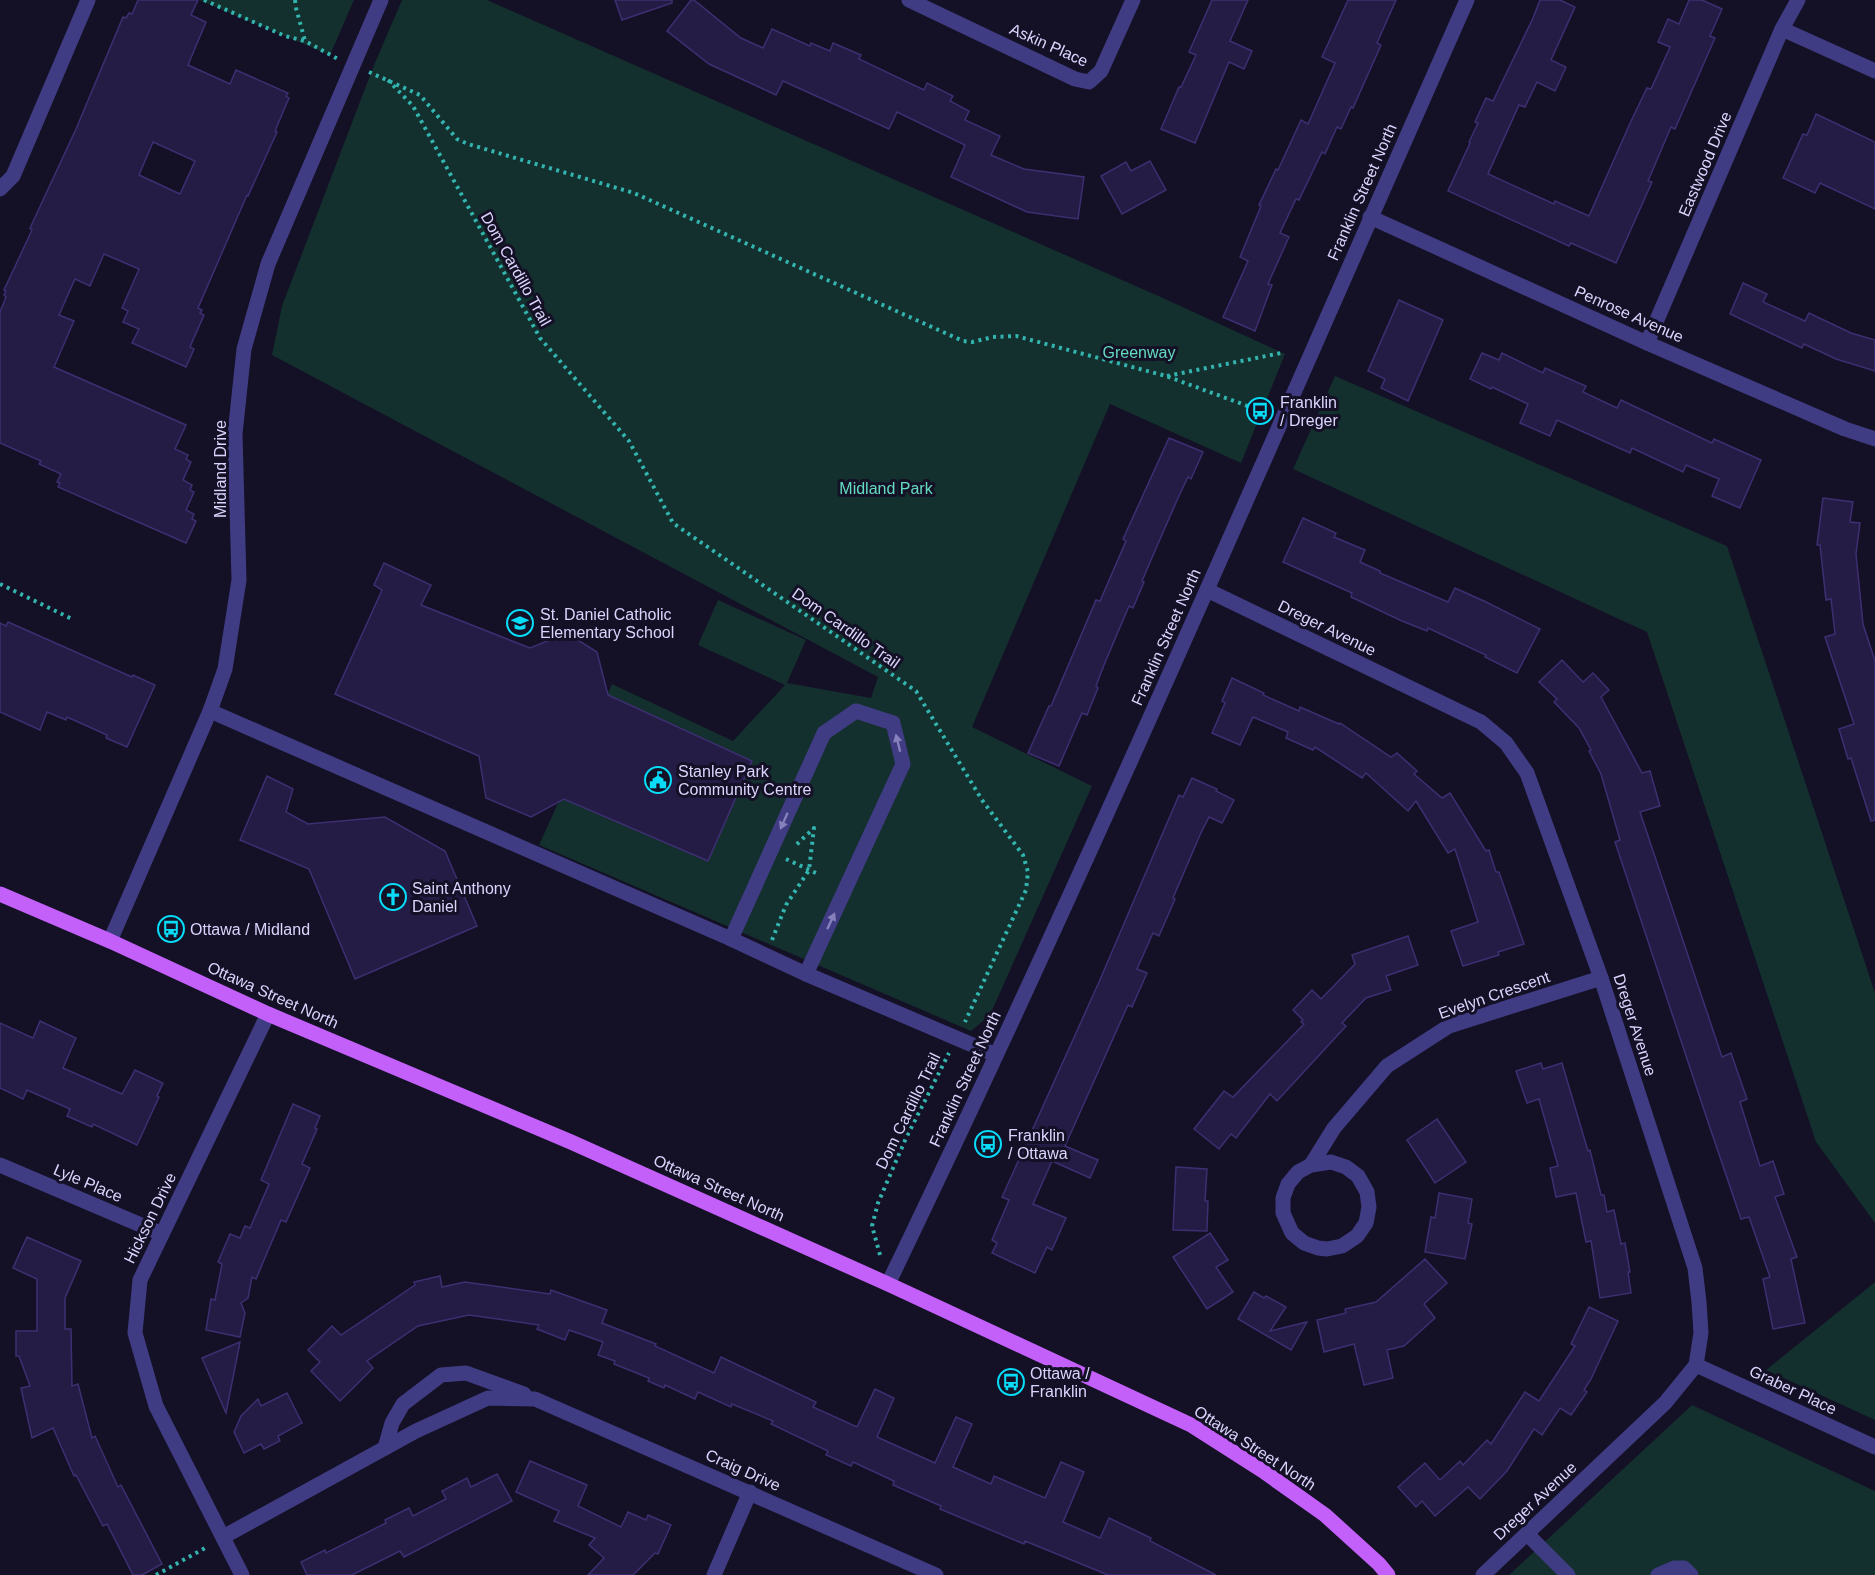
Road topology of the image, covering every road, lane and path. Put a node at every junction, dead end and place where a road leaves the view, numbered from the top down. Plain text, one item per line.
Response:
1 (88, 0) edge
2 (204, 0) edge
3 (295, 0) edge
4 (381, 0) edge
5 (909, 0) edge
6 (1133, 0) edge
7 (1467, 0) edge
8 (1798, 0) edge
9 (1782, 29) junction
10 (305, 41) junction
11 (340, 60) dead end
12 (367, 71) dead end
13 (1875, 71) edge
14 (388, 80) junction
15 (0, 189) edge
16 (1370, 218) junction
17 (1647, 343) junction
18 (1281, 353) dead end
19 (1166, 376) junction
20 (1282, 420) junction
21 (1875, 439) edge
22 (0, 584) edge
23 (1207, 590) junction
24 (72, 619) dead end
25 (210, 711) junction
26 (810, 870) junction
27 (818, 874) dead end
28 (0, 894) edge
29 (731, 939) junction
30 (110, 941) junction
31 (765, 954) junction
32 (806, 974) junction
33 (1601, 978) junction
34 (268, 1014) junction
35 (957, 1037) junction
36 (996, 1055) junction
37 (0, 1165) edge
38 (1311, 1165) junction
39 (162, 1233) junction
40 (888, 1284) junction
41 (1696, 1365) junction
42 (535, 1399) junction
43 (1875, 1447) edge
44 (385, 1448) junction
45 (750, 1492) junction
46 (1527, 1534) junction
47 (223, 1537) junction
48 (156, 1575) edge
49 (242, 1575) edge
50 (714, 1575) edge
51 (936, 1575) edge
52 (1388, 1575) edge
53 (1483, 1575) edge
54 (1568, 1575) edge
55 (1658, 1575) edge
56 (1691, 1575) edge

1 - 15 street
2 - 10 path
3 - 10 path
4 - 25 street, Midland Drive
5 - 6 street, Askin Place
7 - 16 street, Franklin Street North
8 - 9 street, Eastwood Drive
9 - 13 street
9 - 17 street, Eastwood Drive
10 - 11 path
12 - 14 path, Dom Cardillo Trail
14 - 19 path
14 - 35 path, Dom Cardillo Trail
16 - 17 street, Penrose Avenue
16 - 20 street, Franklin Street North
17 - 21 street, Penrose Avenue
18 - 19 path
19 - 20 path
20 - 23 street, Franklin Street North
22 - 24 path
23 - 33 street, Dreger Avenue
23 - 36 street, Franklin Street North
25 - 29 street
25 - 30 street, Midland Drive
26 - 26 path
26 - 27 path
26 - 31 path
28 - 30 main road, Ottawa Street North
29 - 31 street
32 -> 29 street
30 - 34 main road, Ottawa Street North
31 - 32 street
32 - 35 street
33 - 38 street, Evelyn Crescent
33 - 41 street, Dreger Avenue
34 - 39 street, Hickson Drive
34 - 40 main road, Ottawa Street North
35 - 36 street
35 - 40 path, Dom Cardillo Trail
36 - 40 street, Franklin Street North
37 - 39 street, Lyle Place
38 - 38 street, Evelyn Crescent
39 - 47 street, Hickson Drive
40 - 52 main road, Ottawa Street North
41 - 43 street, Graber Place
41 - 46 street, Dreger Avenue
42 - 44 street, Craig Drive
42 - 44 street, Craig Drive
42 - 45 street, Craig Drive
44 - 47 street, Craig Drive
45 - 50 street
45 - 51 street, Craig Drive
46 - 53 street, Dreger Avenue
46 - 54 street
47 - 48 path
47 - 49 street, Hickson Drive
55 - 56 street

